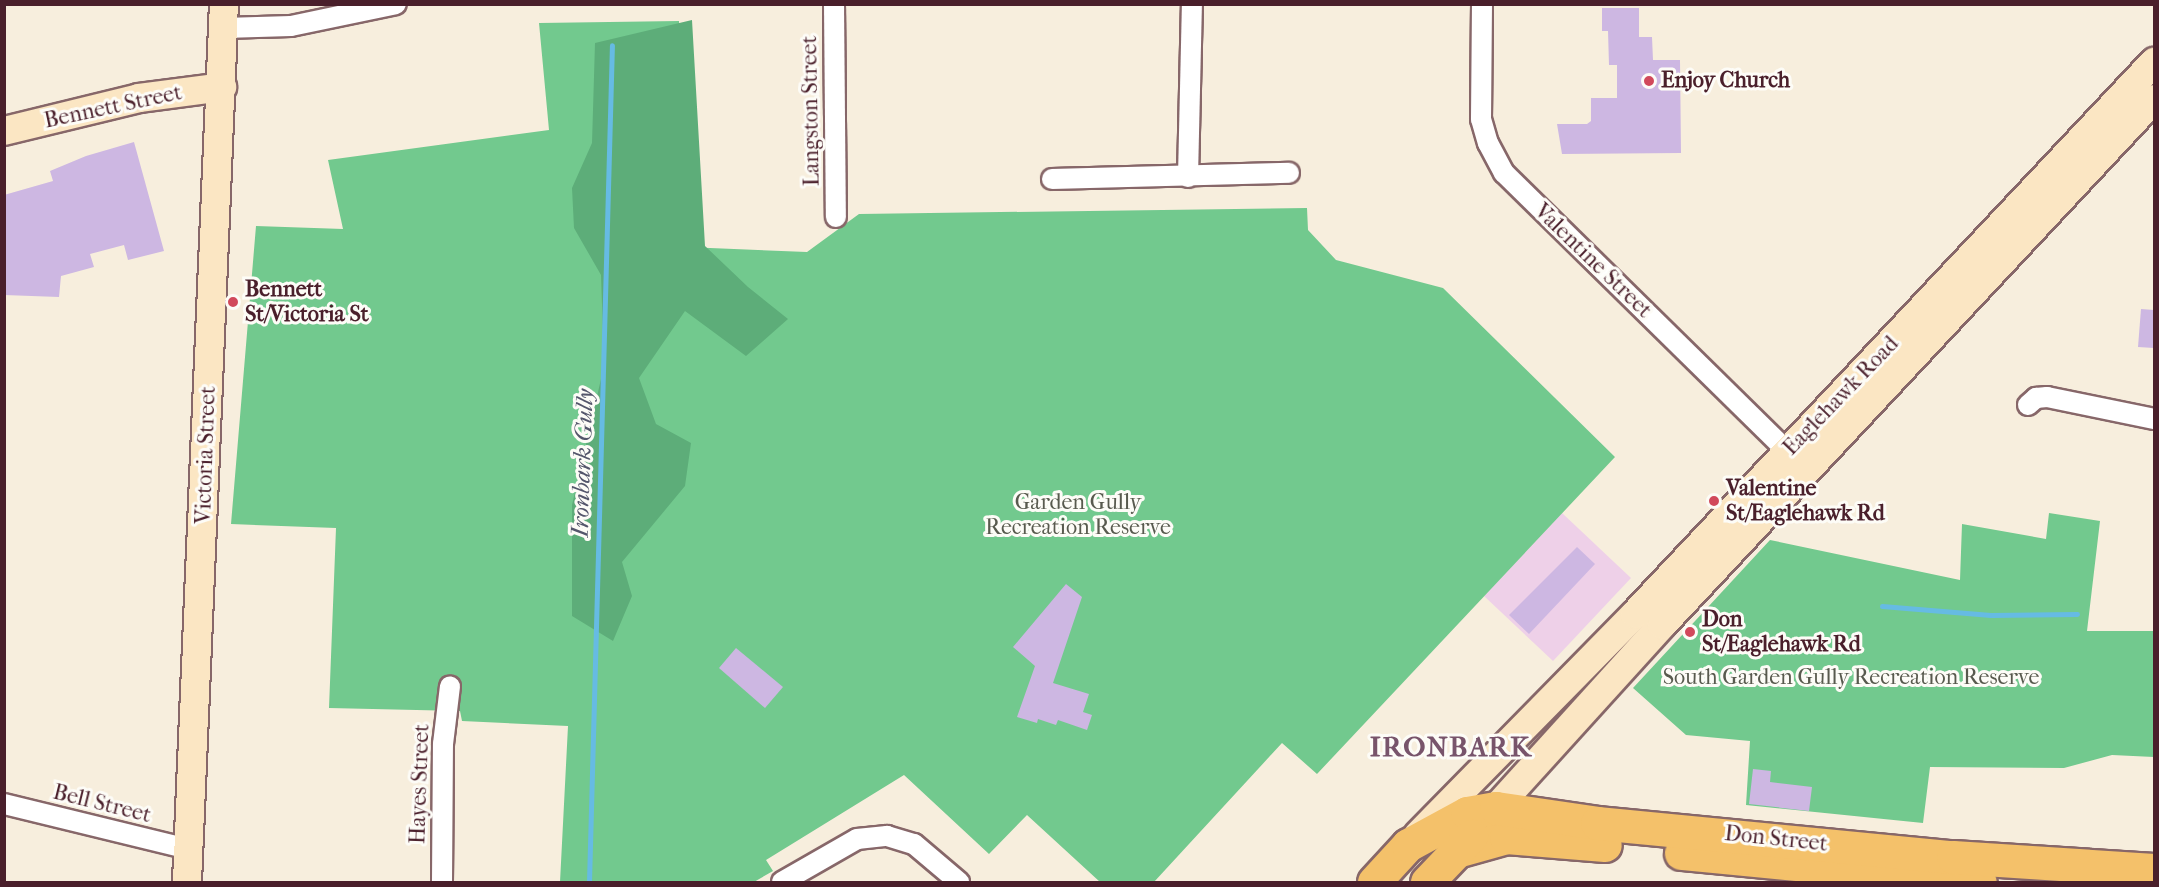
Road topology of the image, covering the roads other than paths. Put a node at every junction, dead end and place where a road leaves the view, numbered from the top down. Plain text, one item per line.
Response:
1 (396, 4) edge
2 (834, 4) edge
3 (1192, 4) edge
4 (1482, 4) edge
5 (224, 16) edge
6 (2154, 62) edge
7 (222, 87) junction
8 (2154, 99) edge
9 (4, 131) edge
10 (1289, 173) dead end
11 (1188, 177) junction
12 (1052, 179) dead end
13 (836, 217) dead end
14 (2028, 405) dead end
15 (2154, 418) edge
16 (1797, 461) junction
17 (450, 686) dead end
18 (1514, 734) junction
19 (1552, 745) junction
20 (4, 804) edge
21 (1496, 808) junction
22 (1408, 845) junction
23 (189, 849) junction
24 (1457, 851) junction
25 (2154, 870) edge
26 (187, 882) edge
27 (442, 882) edge
28 (782, 882) edge
29 (960, 882) edge
30 (1374, 882) edge
31 (1427, 882) edge
32 (1980, 882) edge

1 - 5 street
2 - 13 street, Langston Street
3 - 11 street
4 - 16 street, Valentine Street
5 - 7 main road, Victoria Street
6 - 16 main road, Eaglehawk Road
7 - 9 main road, Bennett Street
7 - 23 main road, Victoria Street
8 - 16 main road, Eaglehawk Road
10 - 11 street
11 - 12 street
14 - 15 street
16 - 18 main road, Eaglehawk Road
16 - 19 main road, Eaglehawk Road
17 - 27 street, Hayes Street
18 - 19 main road
18 - 22 main road, Eaglehawk Road
19 - 21 main road, Eaglehawk Road
20 - 23 street, Bell Street
21 - 22 highway, Don Street
21 - 24 highway, Eaglehawk Road
21 - 25 highway, Don Street
22 - 30 highway, Eaglehawk Road
23 - 26 main road, Victoria Street
24 - 31 highway, Eaglehawk Road
24 - 32 highway, Don Street
28 - 29 street

